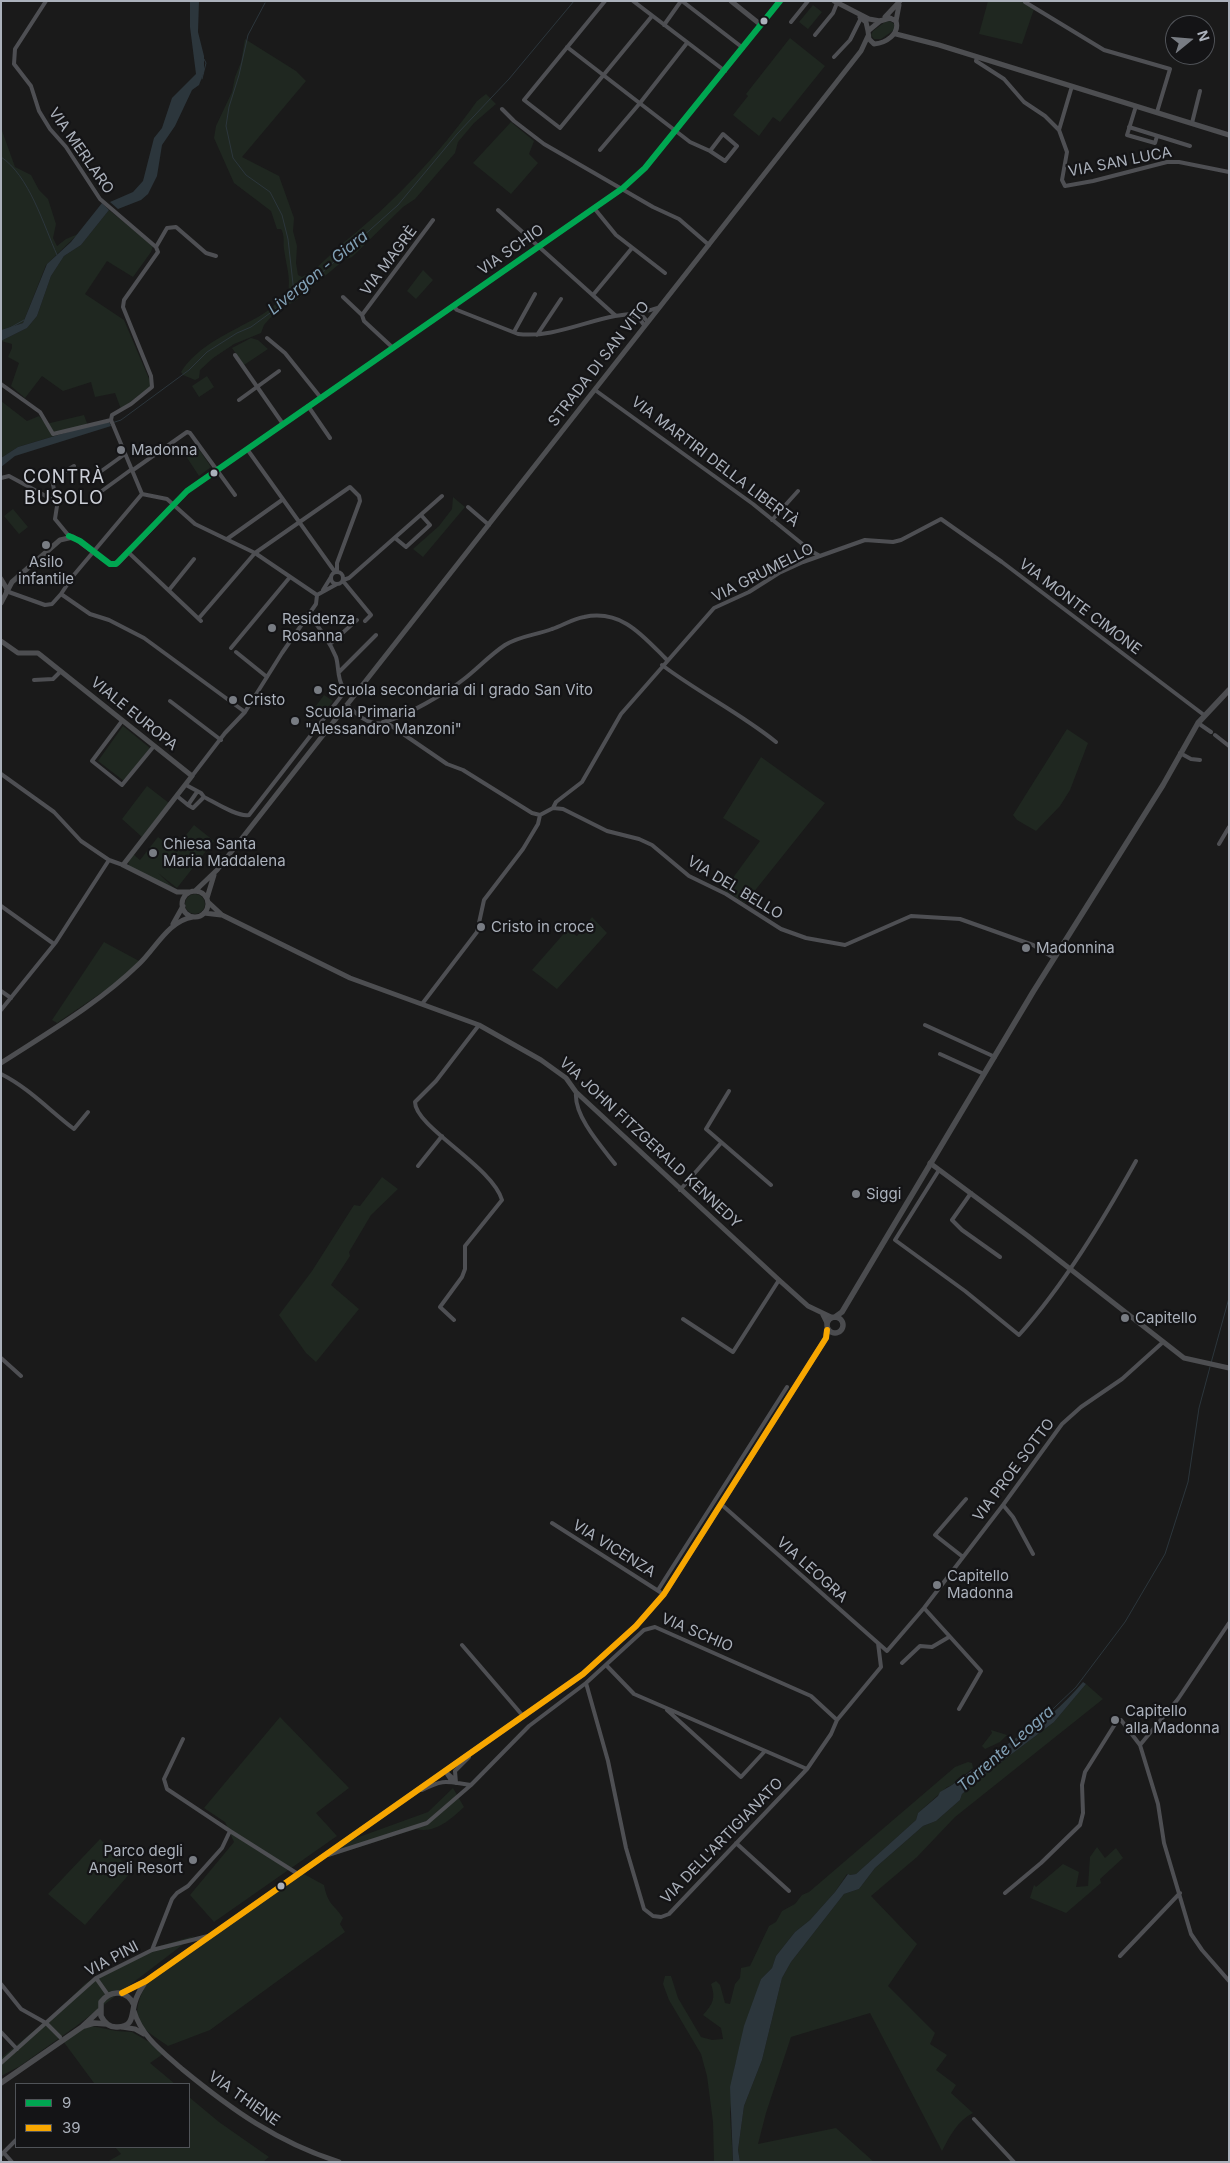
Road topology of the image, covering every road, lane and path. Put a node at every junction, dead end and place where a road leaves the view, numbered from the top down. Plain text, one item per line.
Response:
1 (46, 1) edge
2 (605, 1) edge
3 (633, 1) edge
4 (681, 1) edge
5 (732, 1) edge
6 (780, 1) edge
7 (808, 1) edge
8 (900, 1) edge
9 (835, 2) edge
10 (1025, 2) edge
11 (856, 13) junction
12 (652, 16) junction
13 (862, 18) junction
14 (882, 20) junction
15 (792, 22) dead end
16 (897, 23) junction
17 (664, 25) junction
18 (761, 25) junction
19 (868, 33) junction
20 (896, 34) junction
21 (815, 35) dead end
22 (913, 37) junction
23 (687, 43) junction
24 (874, 44) junction
25 (567, 47) junction
26 (743, 48) junction
27 (861, 50) junction
28 (834, 57) dead end
29 (977, 57) junction
30 (725, 71) junction
31 (604, 75) junction
32 (1072, 86) junction
33 (1200, 91) dead end
34 (640, 103) junction
35 (1136, 106) junction
36 (502, 109) dead end
37 (1157, 112) junction
38 (1192, 123) junction
39 (1129, 127) junction
40 (1059, 130) junction
41 (676, 132) junction
42 (1229, 134) edge
43 (1157, 136) junction
44 (1190, 146) dead end
45 (600, 150) dead end
46 (710, 151) junction
47 (1229, 172) edge
48 (623, 188) junction
49 (594, 208) junction
50 (498, 210) dead end
51 (433, 220) dead end
52 (709, 245) junction
53 (538, 246) junction
54 (156, 247) junction
55 (632, 248) junction
56 (216, 256) dead end
57 (665, 273) dead end
58 (535, 294) dead end
59 (343, 296) dead end
60 (593, 296) junction
61 (561, 299) dead end
62 (453, 306) junction
63 (657, 308) junction
64 (639, 312) junction
65 (629, 314) junction
66 (362, 315) junction
67 (616, 316) junction
68 (646, 323) junction
69 (514, 332) junction
70 (537, 335) junction
71 (267, 338) dead end
72 (392, 348) junction
73 (235, 355) dead end
74 (279, 371) dead end
75 (1, 384) edge
76 (257, 387) junction
77 (595, 390) junction
78 (321, 398) junction
79 (239, 400) dead end
80 (308, 406) junction
81 (111, 420) junction
82 (283, 424) junction
83 (330, 438) dead end
84 (247, 449) junction
85 (125, 454) junction
86 (74, 466) dead end
87 (132, 469) junction
88 (218, 470) junction
89 (100, 472) dead end
90 (3, 477) edge
91 (798, 491) dead end
92 (100, 493) dead end
93 (142, 494) junction
94 (235, 495) dead end
95 (442, 496) dead end
96 (282, 500) junction
97 (55, 501) junction
98 (174, 504) junction
99 (468, 507) dead end
100 (421, 515) junction
101 (941, 519) joint
102 (772, 520) junction
103 (298, 523) junction
104 (489, 524) junction
105 (69, 536) junction
106 (395, 538) junction
107 (226, 539) junction
108 (128, 552) junction
109 (94, 553) junction
110 (255, 553) junction
111 (820, 556) junction
112 (194, 559) dead end
113 (336, 572) junction
114 (331, 576) junction
115 (290, 577) junction
116 (343, 578) junction
117 (1, 579) edge
118 (337, 584) junction
119 (169, 590) junction
120 (323, 590) junction
121 (5, 592) edge
122 (61, 594) junction
123 (317, 595) junction
124 (1, 603) edge
125 (308, 614) junction
126 (357, 620) dead end
127 (365, 621) dead end
128 (376, 635) dead end
129 (1, 641) edge
130 (330, 644) junction
131 (231, 648) dead end
132 (236, 652) dead end
133 (667, 660) junction
134 (662, 665) junction
135 (60, 672) junction
136 (339, 672) junction
137 (267, 677) junction
138 (34, 680) dead end
139 (346, 690) junction
140 (358, 690) junction
141 (1229, 690) edge
142 (170, 701) dead end
143 (346, 705) junction
144 (245, 712) junction
145 (1204, 715) junction
146 (122, 721) junction
147 (382, 722) junction
148 (1198, 723) junction
149 (221, 740) junction
150 (776, 742) dead end
151 (154, 746) junction
152 (1229, 746) edge
153 (1180, 753) junction
154 (1200, 760) dead end
155 (1, 774) edge
156 (192, 776) junction
157 (186, 785) junction
158 (197, 792) junction
159 (177, 796) junction
160 (204, 797) junction
161 (188, 805) junction
162 (552, 808) junction
163 (540, 815) junction
164 (1229, 827) edge
165 (1219, 844) dead end
166 (109, 860) junction
167 (123, 865) junction
168 (217, 870) junction
169 (169, 888) junction
170 (192, 891) junction
171 (208, 900) junction
172 (182, 905) junction
173 (1, 906) edge
174 (204, 914) junction
175 (222, 915) junction
176 (193, 917) junction
177 (172, 927) junction
178 (54, 944) junction
179 (1054, 958) junction
180 (1, 992) edge
181 (11, 998) junction
182 (422, 1004) junction
183 (1, 1010) edge
184 (925, 1024) dead end
185 (479, 1025) junction
186 (940, 1054) dead end
187 (994, 1057) junction
188 (1, 1063) edge
189 (1, 1074) edge
190 (984, 1074) junction
191 (576, 1092) junction
192 (729, 1092) dead end
193 (88, 1112) dead end
194 (442, 1136) junction
195 (721, 1143) junction
196 (1136, 1161) dead end
197 (930, 1163) junction
198 (615, 1164) dead end
199 (418, 1166) dead end
200 (939, 1170) junction
201 (770, 1185) dead end
202 (680, 1190) junction
203 (971, 1193) junction
204 (1000, 1257) dead end
205 (1069, 1269) junction
206 (779, 1280) junction
207 (842, 1312) junction
208 (823, 1315) junction
209 (834, 1317) junction
210 (683, 1319) dead end
211 (454, 1320) dead end
212 (842, 1321) junction
213 (827, 1322) junction
214 (827, 1330) junction
215 (834, 1334) junction
216 (826, 1338) junction
217 (1162, 1343) junction
218 (1, 1358) edge
219 (1229, 1368) edge
220 (21, 1376) dead end
221 (787, 1387) dead end
222 (966, 1499) dead end
223 (722, 1504) junction
224 (1003, 1505) junction
225 (552, 1523) dead end
226 (1033, 1554) dead end
227 (963, 1557) junction
228 (658, 1590) junction
229 (664, 1594) junction
230 (924, 1608) junction
231 (1229, 1623) edge
232 (949, 1637) junction
233 (878, 1643) junction
234 (462, 1645) dead end
235 (888, 1651) joint
236 (902, 1663) dead end
237 (606, 1665) junction
238 (586, 1683) junction
239 (664, 1707) junction
240 (959, 1709) dead end
241 (523, 1716) junction
242 (837, 1720) junction
243 (183, 1739) dead end
244 (1140, 1745) junction
245 (476, 1749) junction
246 (766, 1751) junction
247 (806, 1769) junction
248 (445, 1771) junction
249 (454, 1782) junction
250 (472, 1785) junction
251 (404, 1799) junction
252 (230, 1831) junction
253 (736, 1843) junction
254 (321, 1858) junction
255 (298, 1874) junction
256 (789, 1891) dead end
257 (1005, 1893) dead end
258 (1180, 1893) junction
259 (210, 1936) junction
260 (152, 1950) junction
261 (1120, 1956) dead end
262 (96, 1978) junction
263 (1229, 1981) edge
264 (146, 1982) junction
265 (1, 1984) edge
266 (122, 1993) junction
267 (108, 1995) junction
268 (134, 2008) junction
269 (100, 2011) junction
270 (46, 2024) junction
271 (106, 2024) junction
272 (82, 2026) junction
273 (121, 2027) junction
274 (1, 2032) edge
275 (147, 2036) junction
276 (60, 2037) dead end
277 (17, 2049) junction
278 (1, 2063) edge
279 (1, 2083) edge
280 (974, 2119) dead end
281 (15, 2141) edge
282 (3, 2154) edge
283 (12, 2162) edge
284 (339, 2162) edge
285 (1014, 2162) edge

1 - 54 street, VIA MERLARO
2 - 25 street
3 - 12 street
4 - 17 street
4 - 26 street
5 - 18 main road
6 - 18 main road, VIA SCHIO
7 - 15 street
8 - 14 main road
8 - 16 main road
9 - 11 main road
9 - 21 street
10 - 37 street
11 - 13 main road
11 - 14 main road
12 - 17 street
12 - 31 street
13 - 19 main road
13 - 28 street
14 - 16 main road
14 - 19 main road
16 - 20 main road
16 - 22 main road
17 - 23 street
18 - 26 main road, VIA SCHIO
19 - 24 main road
19 - 27 main road, STRADA DI SAN VITO
20 - 22 main road
20 - 24 main road
22 - 29 main road
23 - 30 street
23 - 34 street
24 - 27 main road
25 - 31 street
25 - 31 street
26 - 30 main road, VIA SCHIO
27 - 52 main road, STRADA DI SAN VITO
29 - 32 main road
29 - 40 street, VIA SAN LUCA
30 - 41 main road, VIA SCHIO
31 - 34 street
32 - 35 main road
32 - 40 street
33 - 38 street
34 - 41 street
34 - 45 street
35 - 37 main road
35 - 39 street
36 - 48 street
37 - 38 main road
38 - 42 main road
39 - 43 street
39 - 43 street
40 - 47 street, VIA SAN LUCA
41 - 46 street
41 - 48 main road, VIA SCHIO
43 - 44 street
46 - 46 street
48 - 49 main road, VIA SCHIO
48 - 52 street
49 - 53 main road, VIA SCHIO
49 - 55 street
50 - 53 street
51 - 66 street, VIA MAGRÈ
52 - 63 main road, STRADA DI SAN VITO
53 - 60 street
53 - 62 main road, VIA SCHIO
54 - 56 street
54 - 81 street
55 - 57 street
55 - 60 street
58 - 69 street
59 - 66 street, VIA MAGRÈ
60 - 67 street
61 - 70 street
62 - 69 street
62 - 72 main road, VIA SCHIO
63 - 64 street
63 - 68 main road, STRADA DI SAN VITO
64 - 65 street
64 - 68 street
65 - 67 street
65 - 68 street
66 - 72 street, VIA MAGRÈ
67 - 70 street
68 - 77 main road, STRADA DI SAN VITO
69 - 70 street
71 - 78 street
72 - 78 main road, VIA SCHIO
73 - 76 street
74 - 76 street
75 - 81 street
76 - 79 street
76 - 82 street
77 - 102 street, VIA MARTIRI DELLA LIBERTÀ
77 - 104 main road, STRADA DI SAN VITO
78 - 80 main road, VIA SCHIO
80 - 82 main road, VIA SCHIO
80 - 83 street
81 - 85 street
82 - 84 main road, VIA SCHIO
84 - 88 main road, VIA SCHIO
84 - 96 street
85 - 87 street
85 - 89 street
86 - 97 street
87 - 88 street
87 - 92 street
87 - 93 street
88 - 94 street
88 - 98 main road, VIA SCHIO
90 - 97 street
91 - 102 street
93 - 98 street
93 - 109 street
95 - 100 street
96 - 103 street
96 - 107 street
97 - 105 street
98 - 107 street
98 - 108 main road, VIA SCHIO
99 - 104 street
100 - 106 street
100 - 106 street
101 - 111 street, VIA GRUMELLO
101 - 145 street, VIA MONTE CIMONE
102 - 111 street, VIA MARTIRI DELLA LIBERTÀ
103 - 110 street
103 - 113 street
103 - 113 street
104 - 140 main road, STRADA DI SAN VITO
105 - 109 main road
105 - 121 main road
106 - 116 street
107 - 110 street
108 - 109 main road, VIA SCHIO
108 - 119 street
109 - 122 street
110 - 115 street
110 - 119 street
111 - 133 street, VIA GRUMELLO
112 - 119 street
113 - 114 street
113 - 116 street
114 - 118 street
114 - 120 street
115 - 123 street
115 - 131 street
116 - 118 street
116 - 127 street
117 - 121 main road
118 - 120 street
120 - 123 street
121 - 122 street
121 - 124 main road
122 - 144 street
123 - 125 street
125 - 130 street
125 - 137 street
126 - 130 street
128 - 136 street
129 - 135 main road, VIALE EUROPA
130 - 136 street
132 - 137 street
133 - 134 street, VIA GRUMELLO
133 - 147 street
134 - 150 street
134 - 162 street, VIA GRUMELLO
135 - 138 street
135 - 146 main road, VIALE EUROPA
136 - 139 street
137 - 144 street
139 - 140 street
139 - 160 street
140 - 143 main road, STRADA DI SAN VITO
141 - 145 main road
142 - 149 street
143 - 147 street
143 - 168 main road
144 - 149 street
145 - 148 main road
146 - 151 main road, VIALE EUROPA
146 - 151 street
147 - 163 street
148 - 152 street
148 - 153 main road
149 - 156 street
151 - 156 main road, VIALE EUROPA
153 - 154 street
153 - 179 main road
155 - 166 street
156 - 157 main road
157 - 158 street
157 - 159 main road
158 - 160 street
158 - 161 street
159 - 161 street
159 - 167 main road
160 - 161 street
162 - 163 street
162 - 179 street, VIA DEL BELLO
163 - 182 street
164 - 165 street
166 - 167 street
166 - 178 street
167 - 169 main road
168 - 170 main road
168 - 171 main road
169 - 170 main road
169 - 172 main road
170 - 171 main road
170 - 172 main road
171 - 174 main road
171 - 175 main road, VIA JOHN FITZGERALD KENNEDY
172 - 176 main road
172 - 177 main road
173 - 178 street
174 - 175 main road, VIA JOHN FITZGERALD KENNEDY
174 - 176 main road
175 - 182 main road, VIA JOHN FITZGERALD KENNEDY
176 - 177 main road
177 - 188 main road
178 - 181 street
179 - 187 main road
180 - 181 street
181 - 183 street
182 - 185 main road, VIA JOHN FITZGERALD KENNEDY
184 - 187 street
185 - 191 main road, VIA JOHN FITZGERALD KENNEDY
185 - 194 street
186 - 190 street
187 - 190 main road
189 - 193 street
190 - 197 main road
191 - 198 street
191 - 202 main road, VIA JOHN FITZGERALD KENNEDY
192 - 195 street
194 - 199 street
194 - 211 street
195 - 201 street
195 - 202 street
196 - 205 street
197 - 200 main road
197 - 207 main road
200 - 203 main road
200 - 205 street
202 - 206 main road, VIA JOHN FITZGERALD KENNEDY
203 - 204 street
203 - 205 main road
205 - 217 main road
206 - 208 main road, VIA JOHN FITZGERALD KENNEDY
206 - 210 street
207 - 209 main road
207 - 212 main road
208 - 209 main road, VIA JOHN FITZGERALD KENNEDY
208 - 213 main road, VIA JOHN FITZGERALD KENNEDY
209 - 212 main road
209 - 213 main road
212 - 215 main road
213 - 214 main road
214 - 215 main road
214 - 216 main road, VIA SCHIO
215 - 216 main road
216 - 223 main road, VIA SCHIO
217 - 219 main road
217 - 224 street, VIA PROE SOTTO
218 - 220 street
221 - 228 street, VIA SCHIO
222 - 227 street
223 - 229 main road, VIA SCHIO
223 - 233 street, VIA LEOGRA
224 - 226 street
224 - 227 street, VIA PROE SOTTO
225 - 228 street, VIA VICENZA
227 - 230 street, VIA PROE SOTTO
228 - 229 street, VIA VICENZA
229 - 241 main road, VIA SCHIO
230 - 232 street
230 - 235 street, VIA PROE SOTTO
231 - 244 street
232 - 236 street
232 - 240 street
233 - 235 street, VIA LEOGRA
233 - 242 street, VIA DELL'ARTIGIANATO
234 - 241 street
237 - 238 street, VIA SCHIO
237 - 239 street
237 - 242 street, VIA SCHIO
238 - 250 street, VIA SCHIO
238 - 253 street, VIA DELL'ARTIGIANATO
239 - 246 street
239 - 246 street
241 - 245 main road, VIA SCHIO
242 - 247 street, VIA DELL'ARTIGIANATO
243 - 252 street
244 - 257 street
244 - 258 street
245 - 248 main road, VIA SCHIO
245 - 249 street, VIA SCHIO
246 - 247 street
247 - 253 street, VIA DELL'ARTIGIANATO
248 - 249 street
248 - 251 main road, VIA SCHIO
249 - 250 street, VIA SCHIO
249 - 251 street, VIA SCHIO
250 - 254 street, VIA SCHIO
251 - 254 main road, VIA SCHIO
252 - 255 street
252 - 260 street
253 - 256 street
254 - 255 main road, VIA SCHIO
255 - 259 main road, VIA SCHIO
258 - 261 street
258 - 263 street
259 - 260 street, VIA PINI
259 - 264 main road, VIA SCHIO
260 - 262 street, VIA PINI
262 - 267 street
262 - 270 street, VIA PINI
264 - 266 main road, VIA SCHIO
264 - 268 main road
265 - 270 street
266 - 267 main road
266 - 268 main road
267 - 269 main road
268 - 273 main road
268 - 275 main road, VIA THIENE
269 - 271 main road
269 - 272 main road
270 - 276 street
270 - 277 street, VIA PINI
271 - 272 main road
271 - 273 main road
272 - 279 main road
273 - 275 main road, VIA THIENE
274 - 277 street
275 - 284 main road, VIA THIENE
277 - 278 street, VIA PINI
280 - 285 street
281 - 282 street
282 - 283 street

